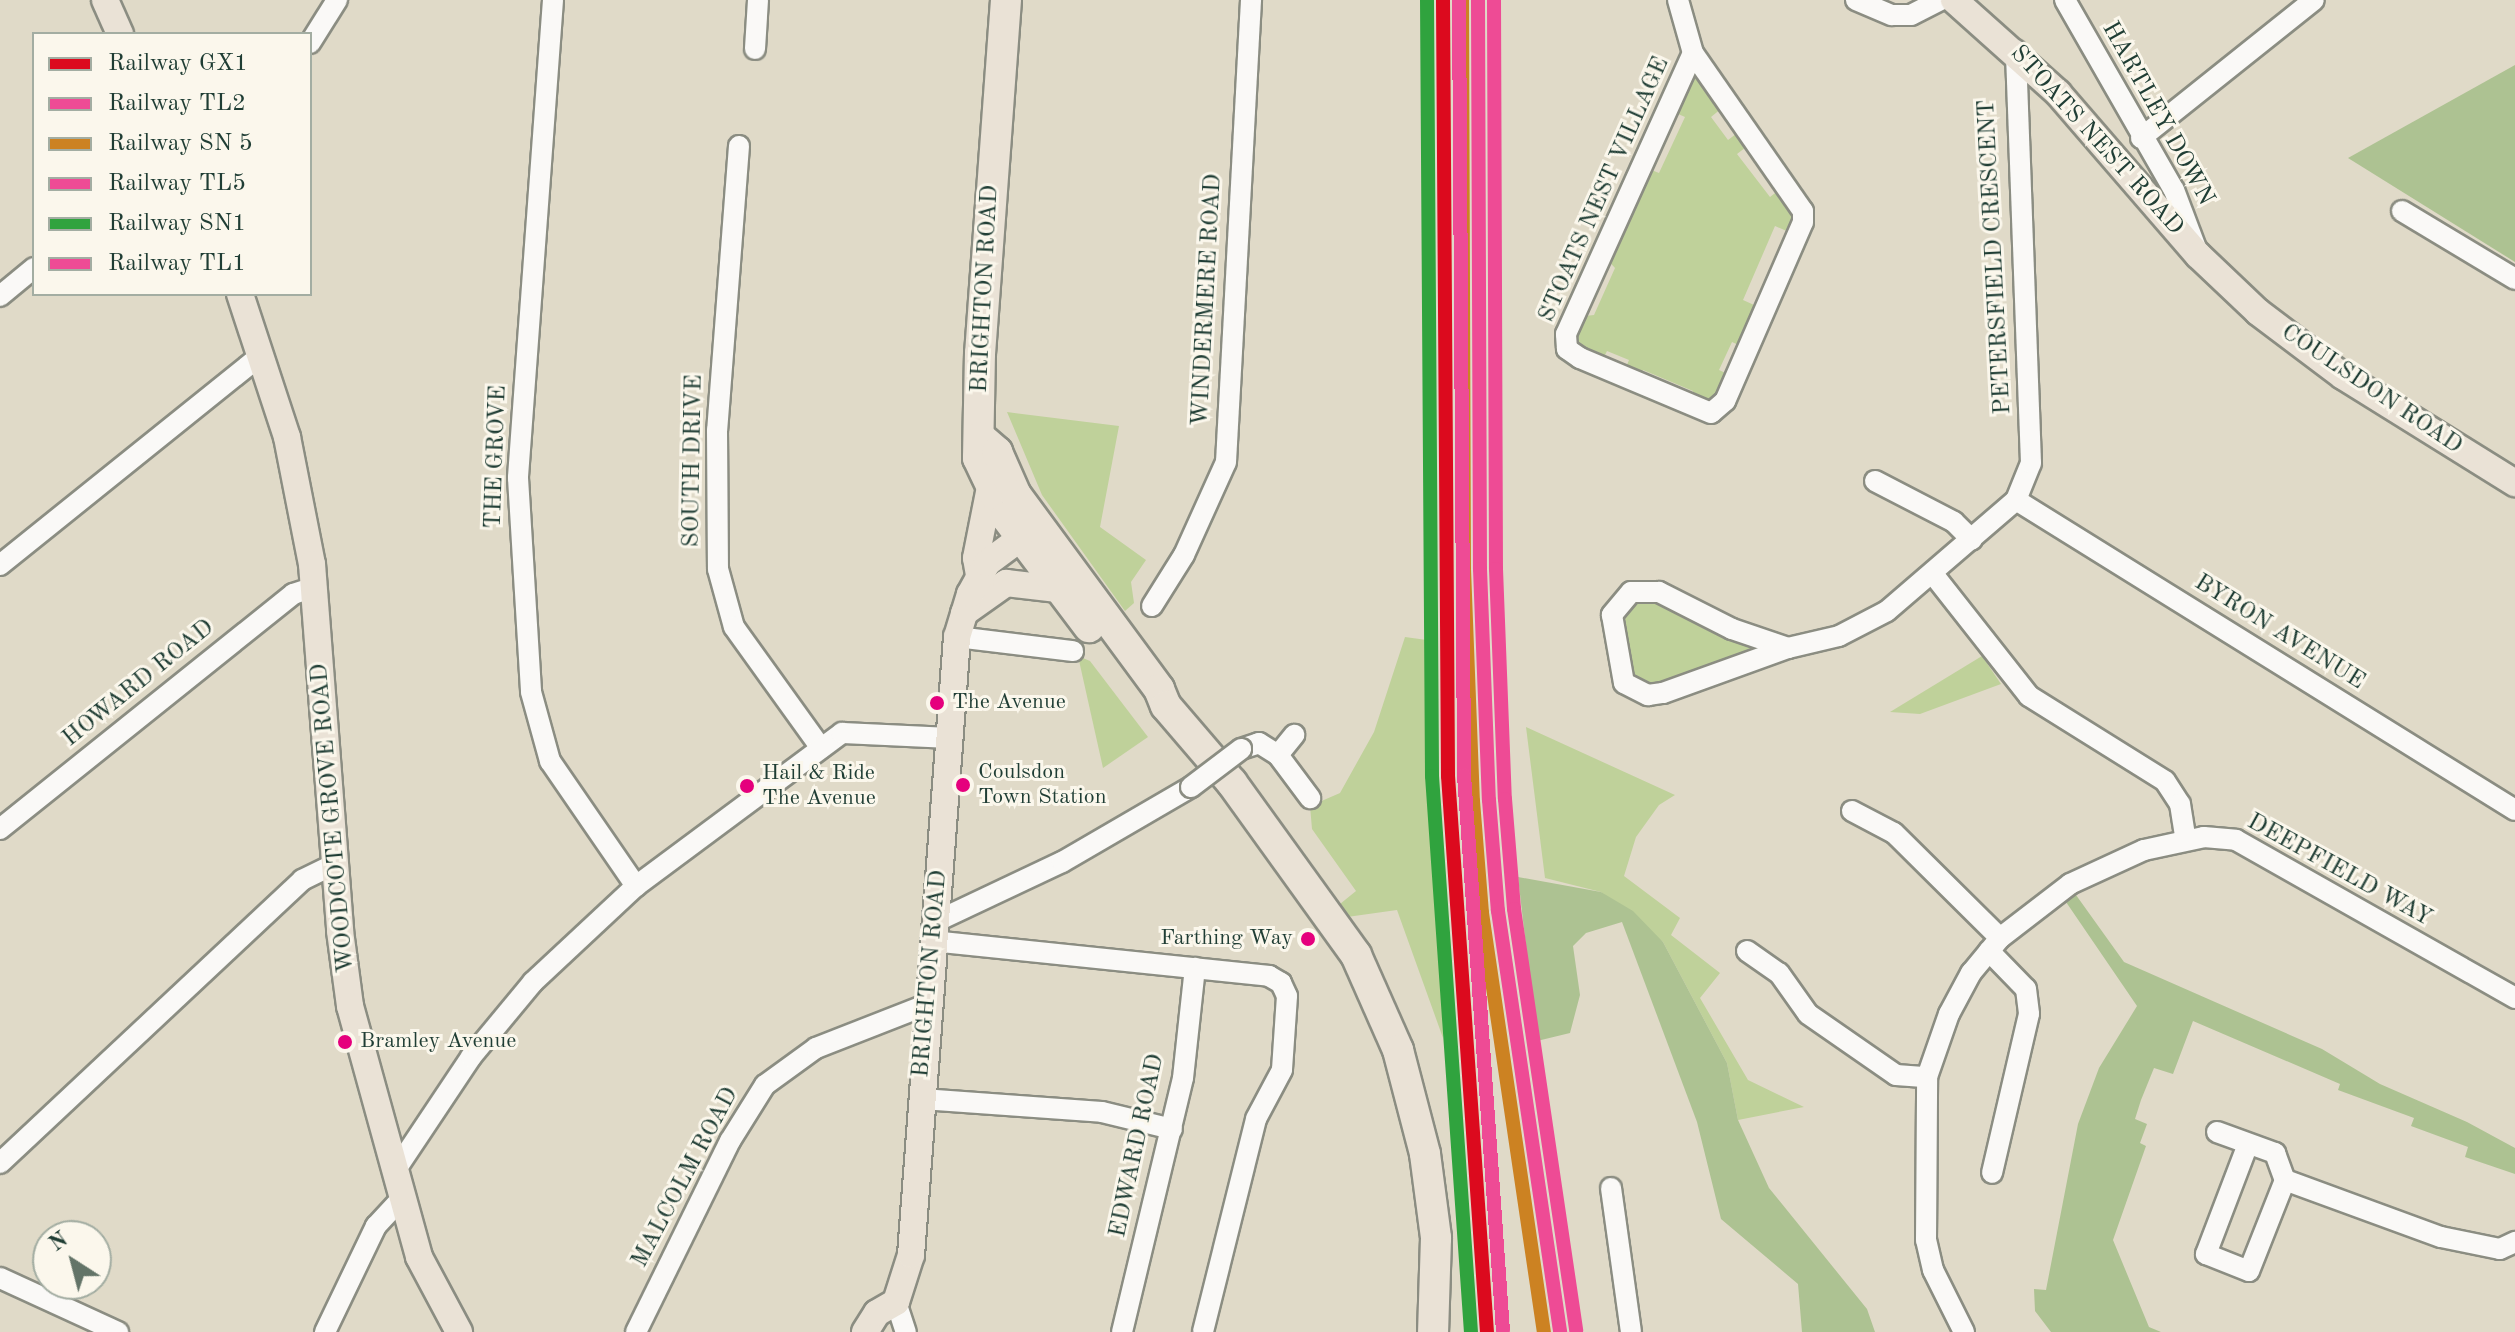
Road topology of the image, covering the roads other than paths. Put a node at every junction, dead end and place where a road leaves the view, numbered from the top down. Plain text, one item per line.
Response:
1 (105, 0) edge
2 (337, 0) edge
3 (553, 0) edge
4 (758, 0) edge
5 (1006, 0) edge
6 (1251, 0) edge
7 (1678, 0) edge
8 (1856, 0) edge
9 (1940, 0) edge
10 (1954, 0) edge
11 (2065, 0) edge
12 (2314, 0) edge
13 (119, 32) edge
14 (312, 40) edge
15 (755, 49) dead end
16 (2016, 50) junction
17 (1693, 53) junction
18 (2141, 138) junction
19 (739, 146) dead end
20 (2402, 211) dead end
21 (2198, 255) junction
22 (32, 270) edge
23 (2515, 279) edge
24 (0, 296) edge
25 (241, 296) edge
26 (262, 354) junction
27 (980, 437) junction
28 (1890, 479) dead end
29 (2515, 483) edge
30 (990, 487) junction
31 (2016, 500) junction
32 (1028, 531) junction
33 (1972, 540) junction
34 (0, 565) edge
35 (1933, 574) junction
36 (979, 575) junction
37 (314, 587) junction
38 (1058, 589) junction
39 (1152, 606) dead end
40 (960, 625) junction
41 (1788, 648) junction
42 (1073, 651) dead end
43 (1166, 706) junction
44 (1294, 735) dead end
45 (951, 738) junction
46 (821, 748) junction
47 (1278, 755) junction
48 (1310, 798) dead end
49 (2515, 810) edge
50 (1852, 811) dead end
51 (0, 829) edge
52 (2186, 840) junction
53 (335, 864) junction
54 (636, 886) junction
55 (934, 932) junction
56 (1994, 945) junction
57 (1747, 951) dead end
58 (1195, 968) junction
59 (2515, 998) edge
60 (928, 1004) junction
61 (1927, 1077) junction
62 (922, 1099) junction
63 (1172, 1129) junction
64 (2217, 1132) dead end
65 (2248, 1144) junction
66 (0, 1163) edge
67 (395, 1171) junction
68 (1992, 1173) dead end
69 (2285, 1180) junction
70 (1611, 1188) dead end
71 (401, 1199) junction
72 (2515, 1242) edge
73 (0, 1278) edge
74 (896, 1302) junction
75 (1438, 1323) edge
76 (118, 1332) edge
77 (325, 1332) edge
78 (459, 1332) edge
79 (636, 1332) edge
80 (865, 1332) edge
81 (906, 1332) edge
82 (1122, 1332) edge
83 (1203, 1332) edge
84 (1631, 1332) edge
85 (1964, 1332) edge

1 - 13 main road
2 - 14 street
3 - 54 street, THE GROVE
4 - 15 street
5 - 27 highway, BRIGHTON ROAD
6 - 39 street, WINDERMERE ROAD
7 - 17 street, STOATS NEST VILLAGE
8 - 9 street
10 - 16 main road, STOATS NEST ROAD
11 - 18 street, HARTLEY DOWN
12 - 18 street
16 - 21 main road, STOATS NEST ROAD
16 - 31 street, PETERSFIELD CRESCENT
17 - 17 street, STOATS NEST VILLAGE
18 - 21 street, HARTLEY DOWN
19 - 46 street, SOUTH DRIVE
20 - 23 street
21 - 29 main road, COULSDON ROAD
22 - 24 street
25 - 26 main road, WOODCOTE GROVE ROAD
26 - 34 street
26 - 37 main road, WOODCOTE GROVE ROAD
27 - 30 highway, BRIGHTON ROAD
27 - 32 highway
28 - 33 street
30 - 32 highway
30 - 36 main road, BRIGHTON ROAD
31 - 33 street
31 - 49 street, BYRON AVENUE
32 - 36 main road, BRIGHTON ROAD
32 - 38 highway
32 - 43 highway
33 - 35 street
35 - 41 street
35 - 52 street
36 - 40 main road, BRIGHTON ROAD
37 - 51 street, HOWARD ROAD
37 - 53 main road, WOODCOTE GROVE ROAD
38 - 40 main road
38 - 43 highway
40 - 42 street
40 - 45 main road, BRIGHTON ROAD
41 - 41 street
43 - 75 highway
44 - 47 street
45 - 46 street
45 - 55 main road, BRIGHTON ROAD
46 - 54 street
47 - 48 street
47 - 55 street, bridge
50 - 56 street
52 - 56 street, DEEPFIELD WAY
52 - 59 street, DEEPFIELD WAY
53 - 66 street
53 - 67 main road, WOODCOTE GROVE ROAD
54 - 67 street
55 - 58 street
55 - 60 main road, BRIGHTON ROAD
56 - 61 street, DEEPFIELD WAY
56 - 68 street
57 - 61 street
58 - 63 street, EDWARD ROAD
58 - 83 street
60 - 62 main road, BRIGHTON ROAD
60 - 79 street, MALCOLM ROAD
61 - 85 street, DEEPFIELD WAY
62 - 63 street
62 - 74 main road, BRIGHTON ROAD
63 - 82 street, EDWARD ROAD
64 - 65 street
65 - 69 street
65 - 69 street
67 - 71 main road, WOODCOTE GROVE ROAD
69 - 72 street
70 - 84 street
71 - 77 street
71 - 78 main road, WOODCOTE GROVE ROAD
73 - 76 street
74 - 80 main road
74 - 81 street

